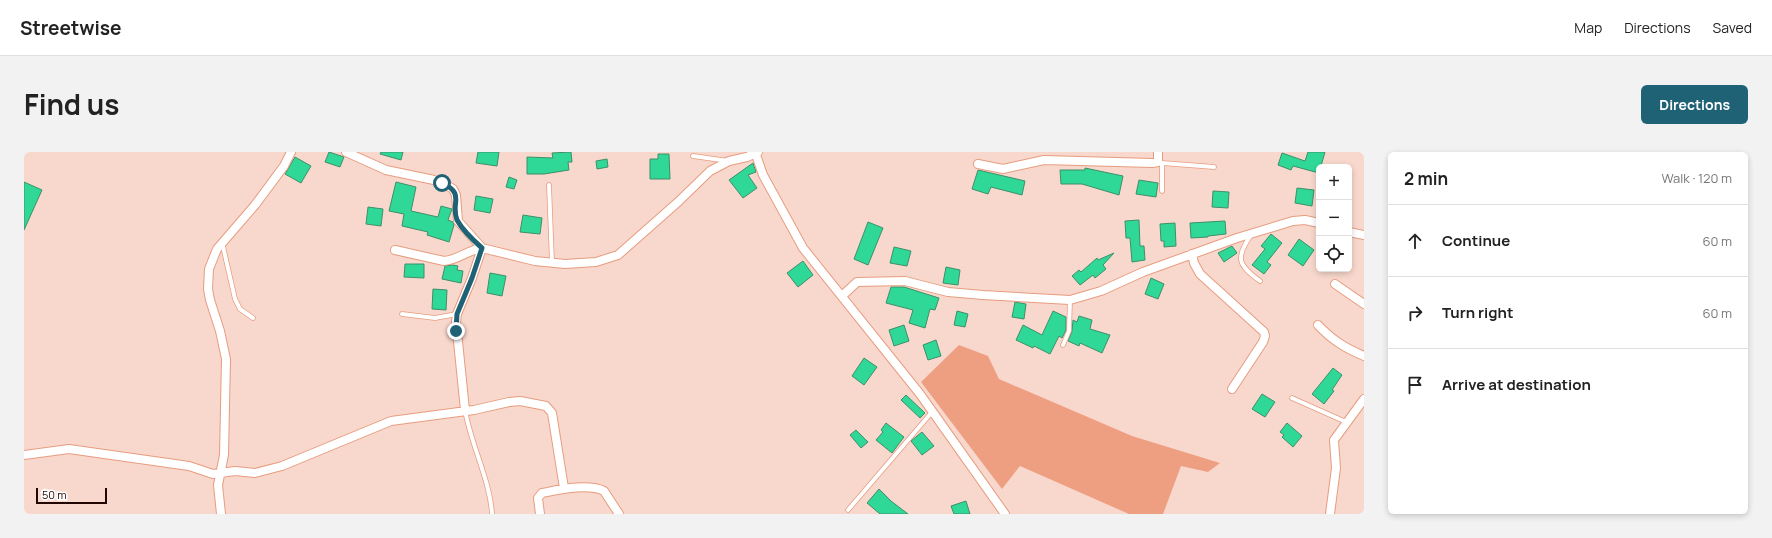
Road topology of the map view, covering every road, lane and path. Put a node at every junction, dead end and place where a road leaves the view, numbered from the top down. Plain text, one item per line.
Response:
1 (291, 152) edge
2 (346, 152) edge
3 (1158, 152) edge
4 (756, 153) edge
5 (693, 156) dead end
6 (729, 161) junction
7 (1160, 163) junction
8 (978, 164) dead end
9 (1214, 167) dead end
10 (548, 185) dead end
11 (1162, 191) dead end
12 (1316, 222) edge
13 (1253, 233) junction
14 (1352, 233) edge
15 (1364, 235) edge
16 (222, 241) junction
17 (482, 248) junction
18 (395, 250) dead end
19 (1192, 254) junction
20 (552, 263) junction
21 (1260, 281) dead end
22 (1335, 284) dead end
23 (842, 296) junction
24 (1070, 300) junction
25 (1364, 304) edge
26 (402, 314) dead end
27 (457, 314) junction
28 (253, 318) dead end
29 (1318, 325) dead end
30 (1063, 345) dead end
31 (1364, 356) edge
32 (1232, 389) dead end
33 (1292, 398) dead end
34 (1364, 399) edge
35 (465, 410) junction
36 (932, 412) junction
37 (1346, 422) junction
38 (24, 455) edge
39 (220, 474) junction
40 (564, 488) junction
41 (848, 510) dead end
42 (222, 514) edge
43 (492, 514) edge
44 (540, 514) edge
45 (619, 514) edge
46 (1005, 514) edge
47 (1330, 514) edge

1 - 16 street
2 - 17 street
3 - 7 street
4 - 6 street
4 - 23 street
5 - 6 lane
6 - 20 street
7 - 8 street
7 - 9 lane
7 - 11 lane
10 - 20 lane
12 - 13 street
13 - 19 street
13 - 21 lane
14 - 15 street
16 - 28 lane
16 - 39 street
17 - 18 street
17 - 20 street
17 - 27 street
19 - 24 street
19 - 32 street
22 - 25 street
23 - 24 street
23 - 36 street
24 - 30 lane
26 - 27 lane
27 - 35 street
29 - 31 street
33 - 37 lane
34 - 37 street
35 - 39 street
35 - 40 street
35 - 43 lane
36 - 41 lane
36 - 46 street
37 - 47 street
38 - 39 street
39 - 42 street
40 - 44 street
40 - 45 street

